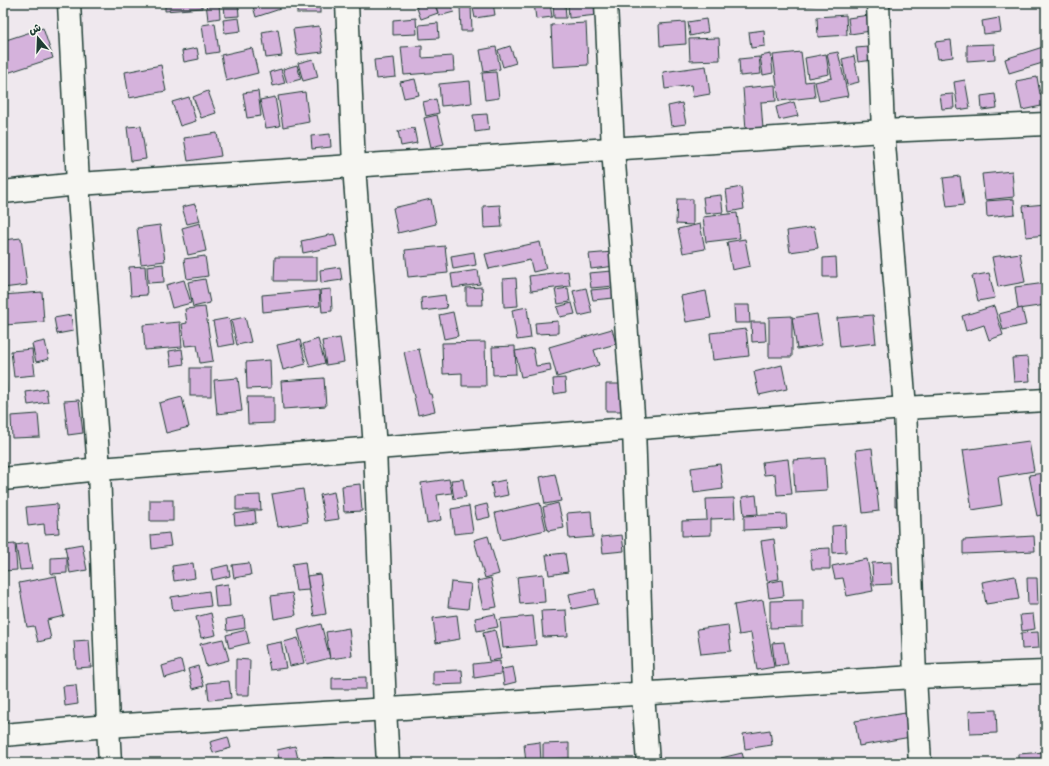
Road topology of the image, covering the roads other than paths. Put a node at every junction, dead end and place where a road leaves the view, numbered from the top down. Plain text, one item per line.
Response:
1 (69, 3) edge
2 (346, 3) edge
3 (606, 3) edge
4 (878, 3) edge
5 (1046, 124) edge
6 (884, 131) junction
7 (613, 149) junction
8 (354, 166) junction
9 (78, 184) junction
10 (3, 192) edge
11 (1046, 400) edge
12 (905, 408) junction
13 (634, 428) junction
14 (375, 448) junction
15 (99, 469) junction
16 (3, 479) edge
17 (1046, 672) edge
18 (915, 677) junction
19 (643, 694) junction
20 (385, 709) junction
21 (108, 726) junction
22 (3, 735) edge
23 (110, 763) edge
24 (388, 763) edge
25 (648, 763) edge
26 (920, 763) edge

1 - 9 street
2 - 8 street
3 - 7 street
4 - 6 street
5 - 6 street
6 - 7 street
6 - 12 street
7 - 8 street
7 - 13 street
8 - 9 street
8 - 14 street
9 - 10 street
9 - 15 street
11 - 12 street
12 - 13 street
12 - 18 street
13 - 14 street
13 - 19 street
14 - 15 street
14 - 20 street
15 - 16 street
15 - 21 street
17 - 18 street
18 - 19 street
18 - 26 street
19 - 20 street
19 - 25 street
20 - 21 street
20 - 24 street
21 - 22 street
21 - 23 street

